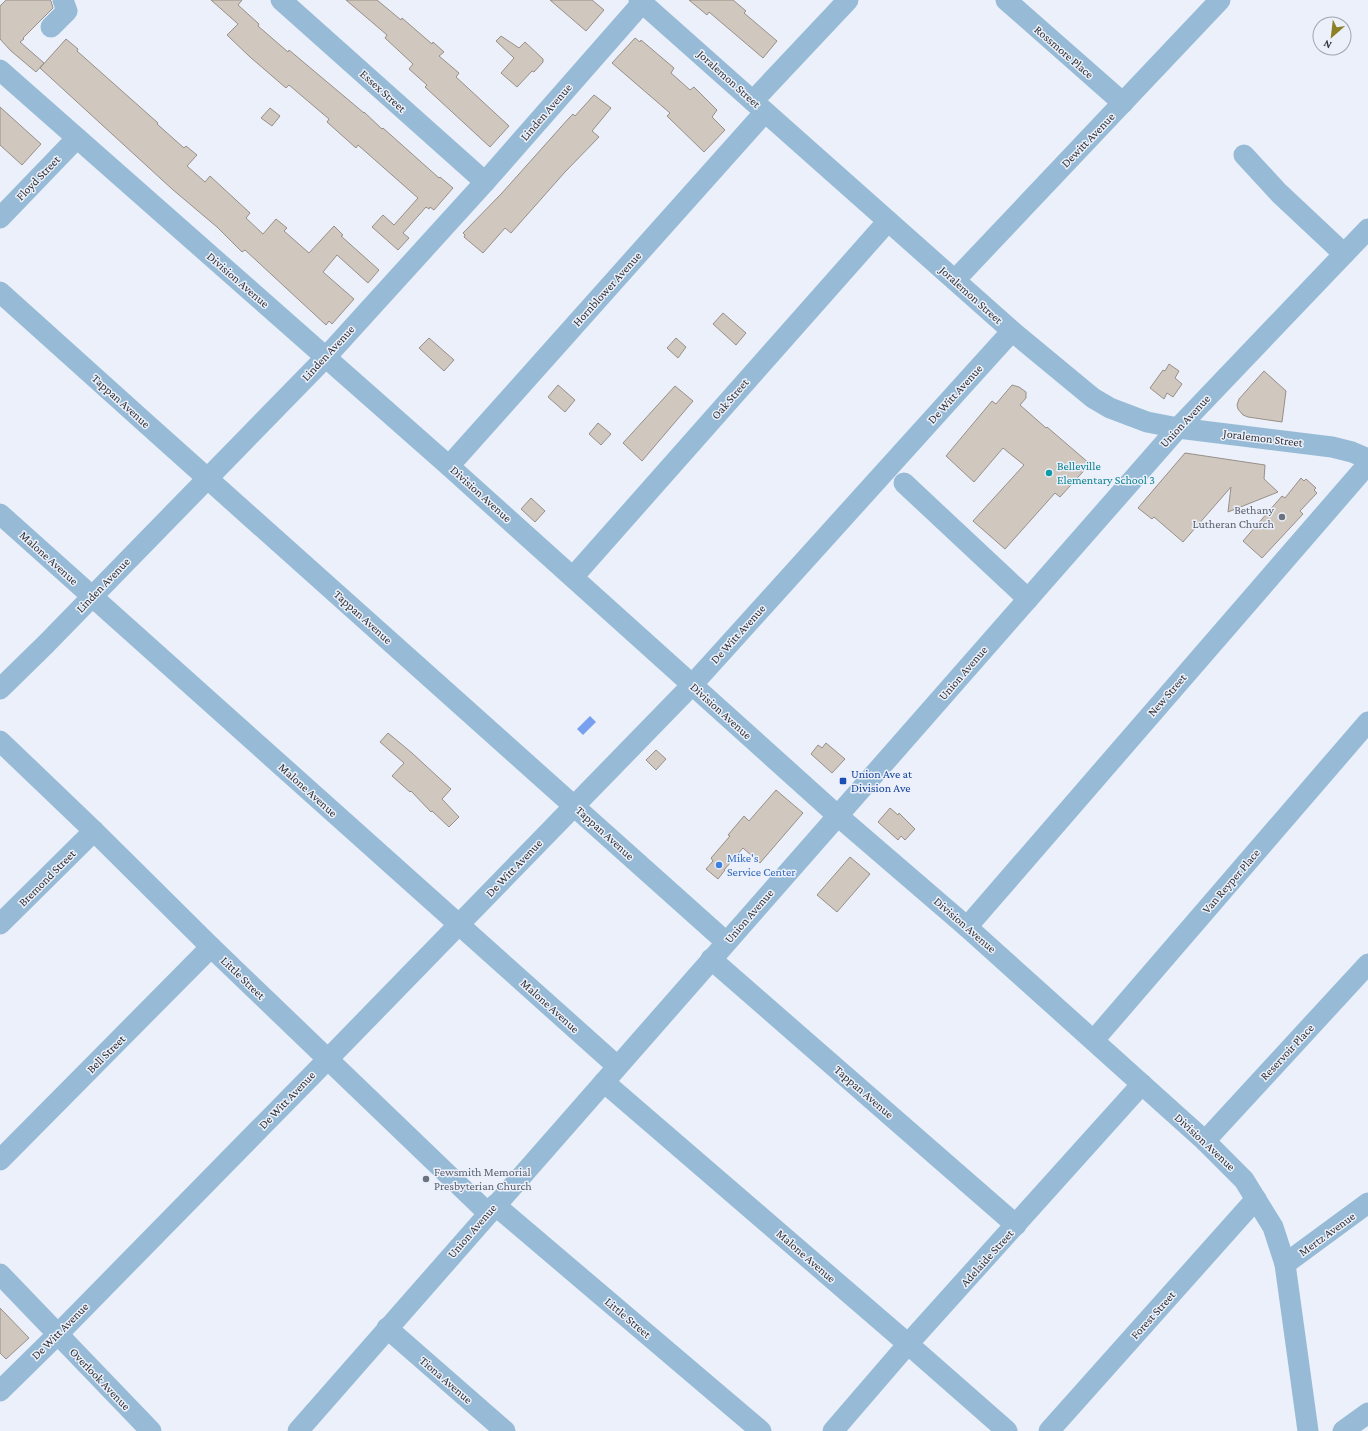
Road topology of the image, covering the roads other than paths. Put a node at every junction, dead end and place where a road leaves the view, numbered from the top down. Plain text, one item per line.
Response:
1 (63, 0) edge
2 (281, 0) edge
3 (848, 0) edge
4 (1006, 0) edge
5 (1220, 0) edge
6 (641, 1) edge
7 (51, 27) dead end
8 (0, 70) edge
9 (1123, 104) junction
10 (759, 106) junction
11 (77, 138) junction
12 (1244, 155) dead end
13 (485, 182) junction
14 (0, 218) edge
15 (888, 221) junction
16 (1368, 229) edge
17 (1344, 254) junction
18 (955, 280) junction
19 (0, 292) edge
20 (1012, 331) junction
21 (326, 357) junction
22 (1178, 428) junction
23 (1368, 459) edge
24 (1368, 464) edge
25 (449, 466) junction
26 (207, 479) junction
27 (904, 483) dead end
28 (0, 514) edge
29 (573, 577) junction
30 (92, 596) junction
31 (1028, 599) junction
32 (692, 685) junction
33 (0, 689) edge
34 (1368, 722) edge
35 (0, 741) edge
36 (575, 806) junction
37 (838, 816) junction
38 (94, 831) junction
39 (0, 924) edge
40 (458, 925) junction
41 (967, 927) junction
42 (726, 942) junction
43 (211, 947) junction
44 (711, 959) junction
45 (1368, 964) edge
46 (1094, 1040) junction
47 (328, 1059) junction
48 (617, 1066) junction
49 (604, 1082) junction
50 (1142, 1084) junction
51 (1205, 1141) junction
52 (0, 1160) edge
53 (1256, 1199) junction
54 (1368, 1203) edge
55 (491, 1209) junction
56 (1016, 1225) junction
57 (1285, 1264) junction
58 (0, 1274) edge
59 (387, 1328) junction
60 (57, 1335) junction
61 (908, 1344) junction
62 (0, 1391) edge
63 (1368, 1413) edge
64 (151, 1431) edge
65 (298, 1431) edge
66 (505, 1431) edge
67 (761, 1431) edge
68 (833, 1431) edge
69 (1007, 1431) edge
70 (1049, 1431) edge
71 (1308, 1431) edge
72 (1343, 1431) edge

1 - 7 street
2 - 13 street, Essex Street
3 - 10 street, Hornblower Avenue
4 - 9 street, Rossmore Place
5 - 9 street, Dewitt Avenue
6 - 10 street, Joralemon Street
6 - 13 street, Linden Avenue
8 - 11 street, Division Avenue
9 - 18 street, Dewitt Avenue
10 - 15 street, Joralemon Street
10 - 25 street, Hornblower Avenue
11 - 14 street, Floyd Street
11 - 21 street, Division Avenue
12 - 17 street
13 - 21 street, Linden Avenue
15 - 18 street, Joralemon Street
15 - 29 street, Oak Street
16 - 17 street, Union Avenue
17 - 22 street, Union Avenue
18 - 20 street, Joralemon Street
19 - 26 street, Tappan Avenue
20 - 22 street, Joralemon Street
20 - 32 street, De Witt Avenue
21 - 25 street, Division Avenue
21 - 26 street, Linden Avenue
22 - 23 street, Joralemon Street
22 - 31 street, Union Avenue
24 - 41 street, New Street
25 - 29 street, Division Avenue
26 - 30 street, Linden Avenue
26 - 36 street, Tappan Avenue
27 - 31 street
28 - 30 street, Malone Avenue
29 - 32 street, Division Avenue
30 - 33 street, Linden Avenue
30 - 40 street, Malone Avenue
31 - 37 street, Union Avenue
32 - 36 street, De Witt Avenue
32 - 37 street, Division Avenue
34 - 46 street, Van Reyper Place
35 - 38 street, Little Street
36 - 40 street, De Witt Avenue
36 - 42 street, Tappan Avenue
37 - 41 street, Division Avenue
37 - 42 street, Union Avenue
38 - 39 street, Bremond Street
38 - 43 street, Little Street
40 - 47 street, De Witt Avenue
40 - 48 street, Malone Avenue
41 - 46 street, Division Avenue
42 - 44 street, Union Avenue
43 - 47 street, Little Street
43 - 52 street, Bell Street
44 - 48 street, Union Avenue
44 - 56 street, Tappan Avenue
45 - 51 street, Reservoir Place
46 - 50 street, Division Avenue
47 - 55 street, Little Street
47 - 60 street, De Witt Avenue
48 - 49 street, Union Avenue
49 - 55 street, Union Avenue
49 - 61 street, Malone Avenue
50 - 51 street, Division Avenue
50 - 56 street, Adelaide Street
51 - 53 street, Division Avenue
53 - 57 street, Division Avenue
53 - 70 street, Forest Street
54 - 57 street, Mertz Avenue
55 - 59 street, Union Avenue
55 - 67 street, Little Street
56 - 61 street, Adelaide Street
57 - 71 street, Division Avenue
58 - 60 street, Overlook Avenue
59 - 65 street, Union Avenue
59 - 66 street, Tiona Avenue
60 - 62 street, De Witt Avenue
60 - 64 street, Overlook Avenue
61 - 68 street, Adelaide Street
61 - 69 street, Malone Avenue
63 - 72 street

